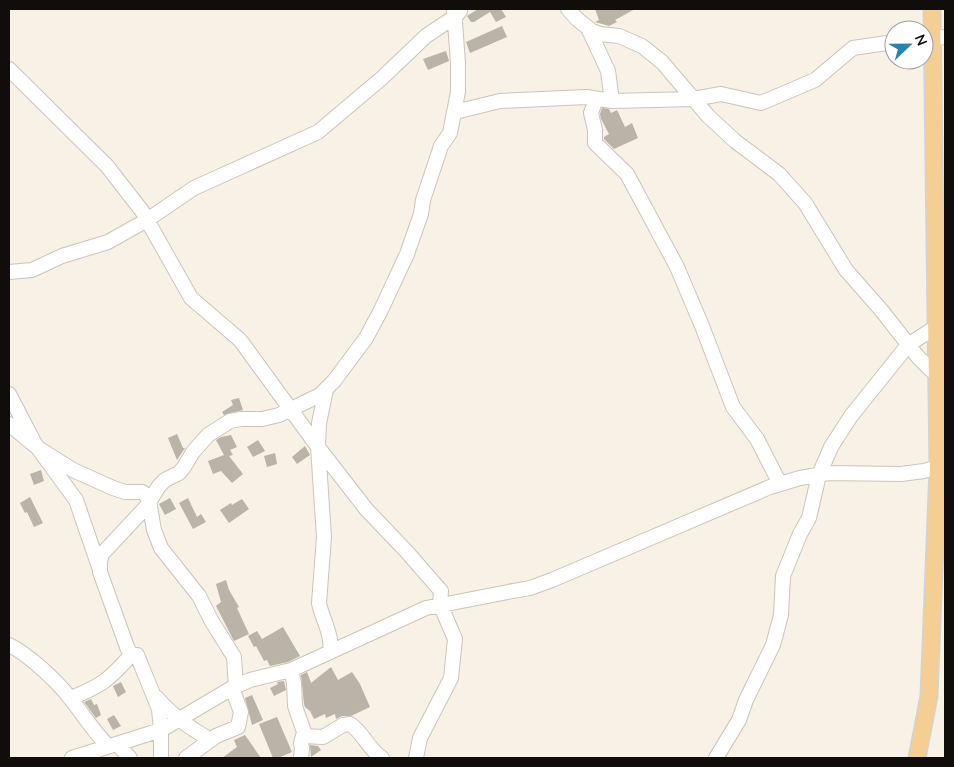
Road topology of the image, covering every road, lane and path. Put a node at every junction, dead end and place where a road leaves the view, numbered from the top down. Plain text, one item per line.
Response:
1 (568, 9) edge
2 (457, 11) edge
3 (588, 28) junction
4 (934, 38) edge
5 (884, 43) edge
6 (9, 69) edge
7 (596, 99) junction
8 (693, 99) junction
9 (612, 101) junction
10 (455, 112) junction
11 (147, 220) junction
12 (9, 272) edge
13 (940, 324) edge
14 (908, 345) junction
15 (940, 376) edge
16 (326, 390) junction
17 (9, 394) edge
18 (292, 410) junction
19 (9, 424) edge
20 (318, 447) junction
21 (38, 448) junction
22 (941, 467) edge
23 (819, 475) junction
24 (780, 484) junction
25 (149, 501) junction
26 (100, 572) junction
27 (440, 604) junction
28 (9, 645) edge
29 (330, 652) junction
30 (131, 655) junction
31 (291, 670) junction
32 (234, 687) junction
33 (154, 694) junction
34 (71, 698) junction
35 (179, 720) junction
36 (161, 730) junction
37 (304, 736) junction
38 (211, 740) junction
39 (113, 745) junction
40 (72, 758) edge
41 (130, 758) edge
42 (161, 758) edge
43 (186, 758) edge
44 (301, 758) edge
45 (382, 758) edge
46 (416, 758) edge
47 (716, 758) edge
48 (917, 758) edge

1 - 3 street
2 - 10 street
2 - 11 street
3 - 8 street
3 - 9 street
4 - 13 main road
5 - 8 street
6 - 11 street
7 - 9 street
7 - 10 street
7 - 24 street
8 - 9 street
8 - 14 street
10 - 16 street
11 - 12 street
11 - 18 street
13 - 14 street
13 - 15 main road
14 - 15 street
14 - 23 street
15 - 22 main road
16 - 18 street
16 - 20 street
17 - 21 street
18 - 20 street
18 - 25 street
19 - 21 street
20 - 27 street
20 - 29 street
21 - 25 street
21 - 26 street
22 - 23 street
22 - 48 main road
23 - 24 street
23 - 47 street
24 - 27 street
25 - 26 street
25 - 32 street
26 - 30 street
27 - 29 street
27 - 46 street
28 - 34 street
29 - 31 street
30 - 33 street
30 - 34 street
31 - 32 street
31 - 37 street
32 - 35 street
32 - 38 street
33 - 35 street
33 - 36 street
34 - 39 street
35 - 36 street
35 - 38 street
36 - 39 street
36 - 42 street
37 - 44 street
37 - 45 street
38 - 43 street
39 - 40 street
39 - 41 street

